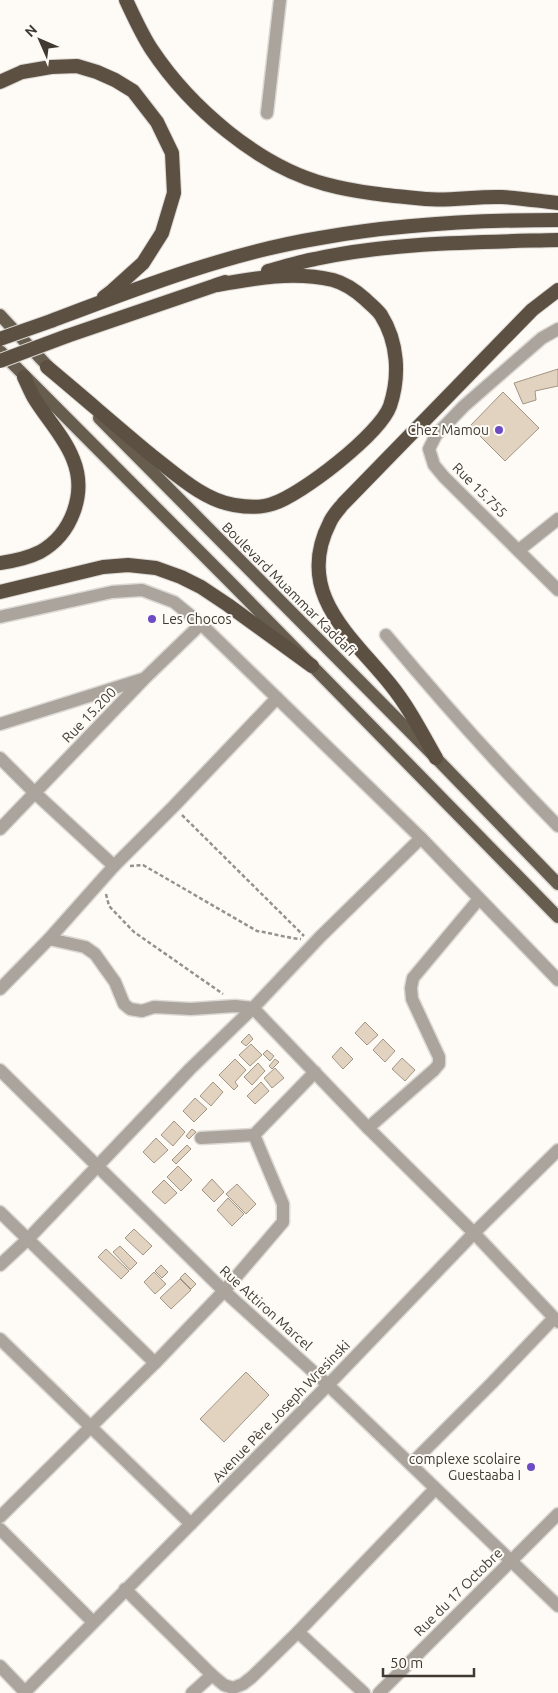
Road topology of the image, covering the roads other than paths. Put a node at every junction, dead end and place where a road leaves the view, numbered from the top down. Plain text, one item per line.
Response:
1 (126, 0) edge
2 (280, 0) edge
3 (0, 82) edge
4 (267, 113) dead end
5 (558, 203) edge
6 (558, 220) edge
7 (558, 240) edge
8 (216, 285) junction
9 (558, 290) edge
10 (93, 305) junction
11 (0, 315) edge
12 (558, 329) edge
13 (0, 339) edge
14 (0, 351) edge
15 (0, 361) edge
16 (47, 366) junction
17 (24, 377) junction
18 (558, 519) edge
19 (519, 550) junction
20 (0, 563) edge
21 (558, 590) edge
22 (0, 592) edge
23 (0, 617) edge
24 (201, 624) junction
25 (386, 636) dead end
26 (312, 666) junction
27 (144, 679) junction
28 (277, 698) junction
29 (0, 724) edge
30 (0, 758) edge
31 (436, 758) junction
32 (35, 793) junction
33 (558, 826) edge
34 (0, 829) edge
35 (420, 838) junction
36 (114, 866) junction
37 (558, 884) edge
38 (479, 899) junction
39 (558, 917) edge
40 (49, 939) junction
41 (558, 980) edge
42 (0, 989) edge
43 (248, 1008) junction
44 (0, 1070) edge
45 (315, 1072) junction
46 (368, 1128) junction
47 (254, 1135) junction
48 (201, 1138) dead end
49 (558, 1150) edge
50 (97, 1166) junction
51 (0, 1212) edge
52 (474, 1233) junction
53 (28, 1239) junction
54 (0, 1265) edge
55 (224, 1291) junction
56 (556, 1320) edge
57 (0, 1339) edge
58 (155, 1363) junction
59 (328, 1385) junction
60 (91, 1427) junction
61 (411, 1464) junction
62 (435, 1489) junction
63 (558, 1514) edge
64 (0, 1518) edge
65 (191, 1524) junction
66 (0, 1529) edge
67 (511, 1560) junction
68 (125, 1589) junction
69 (558, 1606) edge
70 (93, 1622) junction
71 (298, 1632) junction
72 (0, 1666) edge
73 (212, 1674) junction
74 (25, 1692) edge
75 (192, 1693) edge
76 (364, 1693) edge
77 (379, 1693) edge

1 - 5 highway
2 - 4 street
3 - 10 highway
6 - 10 highway
7 - 8 highway
8 - 15 highway, bridge
8 - 16 highway
9 - 31 highway
10 - 13 highway, bridge
11 - 16 main road, Boulevard Muammar Kaddafi
12 - 19 street, Rue 15.755
14 - 17 main road
16 - 31 main road, Boulevard Muammar Kaddafi
17 - 20 highway
17 - 26 main road
18 - 19 street
19 - 21 street, Rue 15.755
22 - 26 highway
23 - 24 street
24 - 27 street, Rue 15.200
24 - 28 street
25 - 33 street
26 - 39 main road
27 - 29 street
27 - 32 street, Rue 15.200
28 - 35 street
28 - 36 street
30 - 32 street
31 - 37 main road, Boulevard Muammar Kaddafi
32 - 34 street, Rue 15.200
32 - 36 street
35 - 38 street
35 - 43 street
36 - 40 street
38 - 41 street
38 - 46 street
40 - 42 street
40 - 43 street
43 - 45 street
43 - 50 street
44 - 50 street, Rue Attiron Marcel
45 - 46 street
45 - 47 street
46 - 52 street
47 - 48 street
47 - 55 street
49 - 52 street, Avenue Père Joseph Wresinski
50 - 53 street
50 - 55 street, Rue Attiron Marcel
51 - 53 street
52 - 56 street
52 - 59 street, Avenue Père Joseph Wresinski
53 - 54 street
53 - 58 street
55 - 58 street
55 - 59 street, Rue Attiron Marcel
56 - 61 street
57 - 60 street
58 - 60 street
59 - 61 street, Rue Attiron Marcel
59 - 65 street, Avenue Père Joseph Wresinski
60 - 64 street
60 - 65 street
61 - 62 street, Rue Attiron Marcel
62 - 67 street, Rue Attiron Marcel
62 - 71 street
63 - 67 street, Rue du 17 Octobre
65 - 68 street, Avenue Père Joseph Wresinski
66 - 70 street
67 - 69 street, Rue Attiron Marcel
67 - 77 street, Rue du 17 Octobre
68 - 70 street, Avenue Père Joseph Wresinski
68 - 73 street
70 - 74 street, Avenue Père Joseph Wresinski
71 - 73 street
71 - 76 street
72 - 74 street
73 - 75 street

